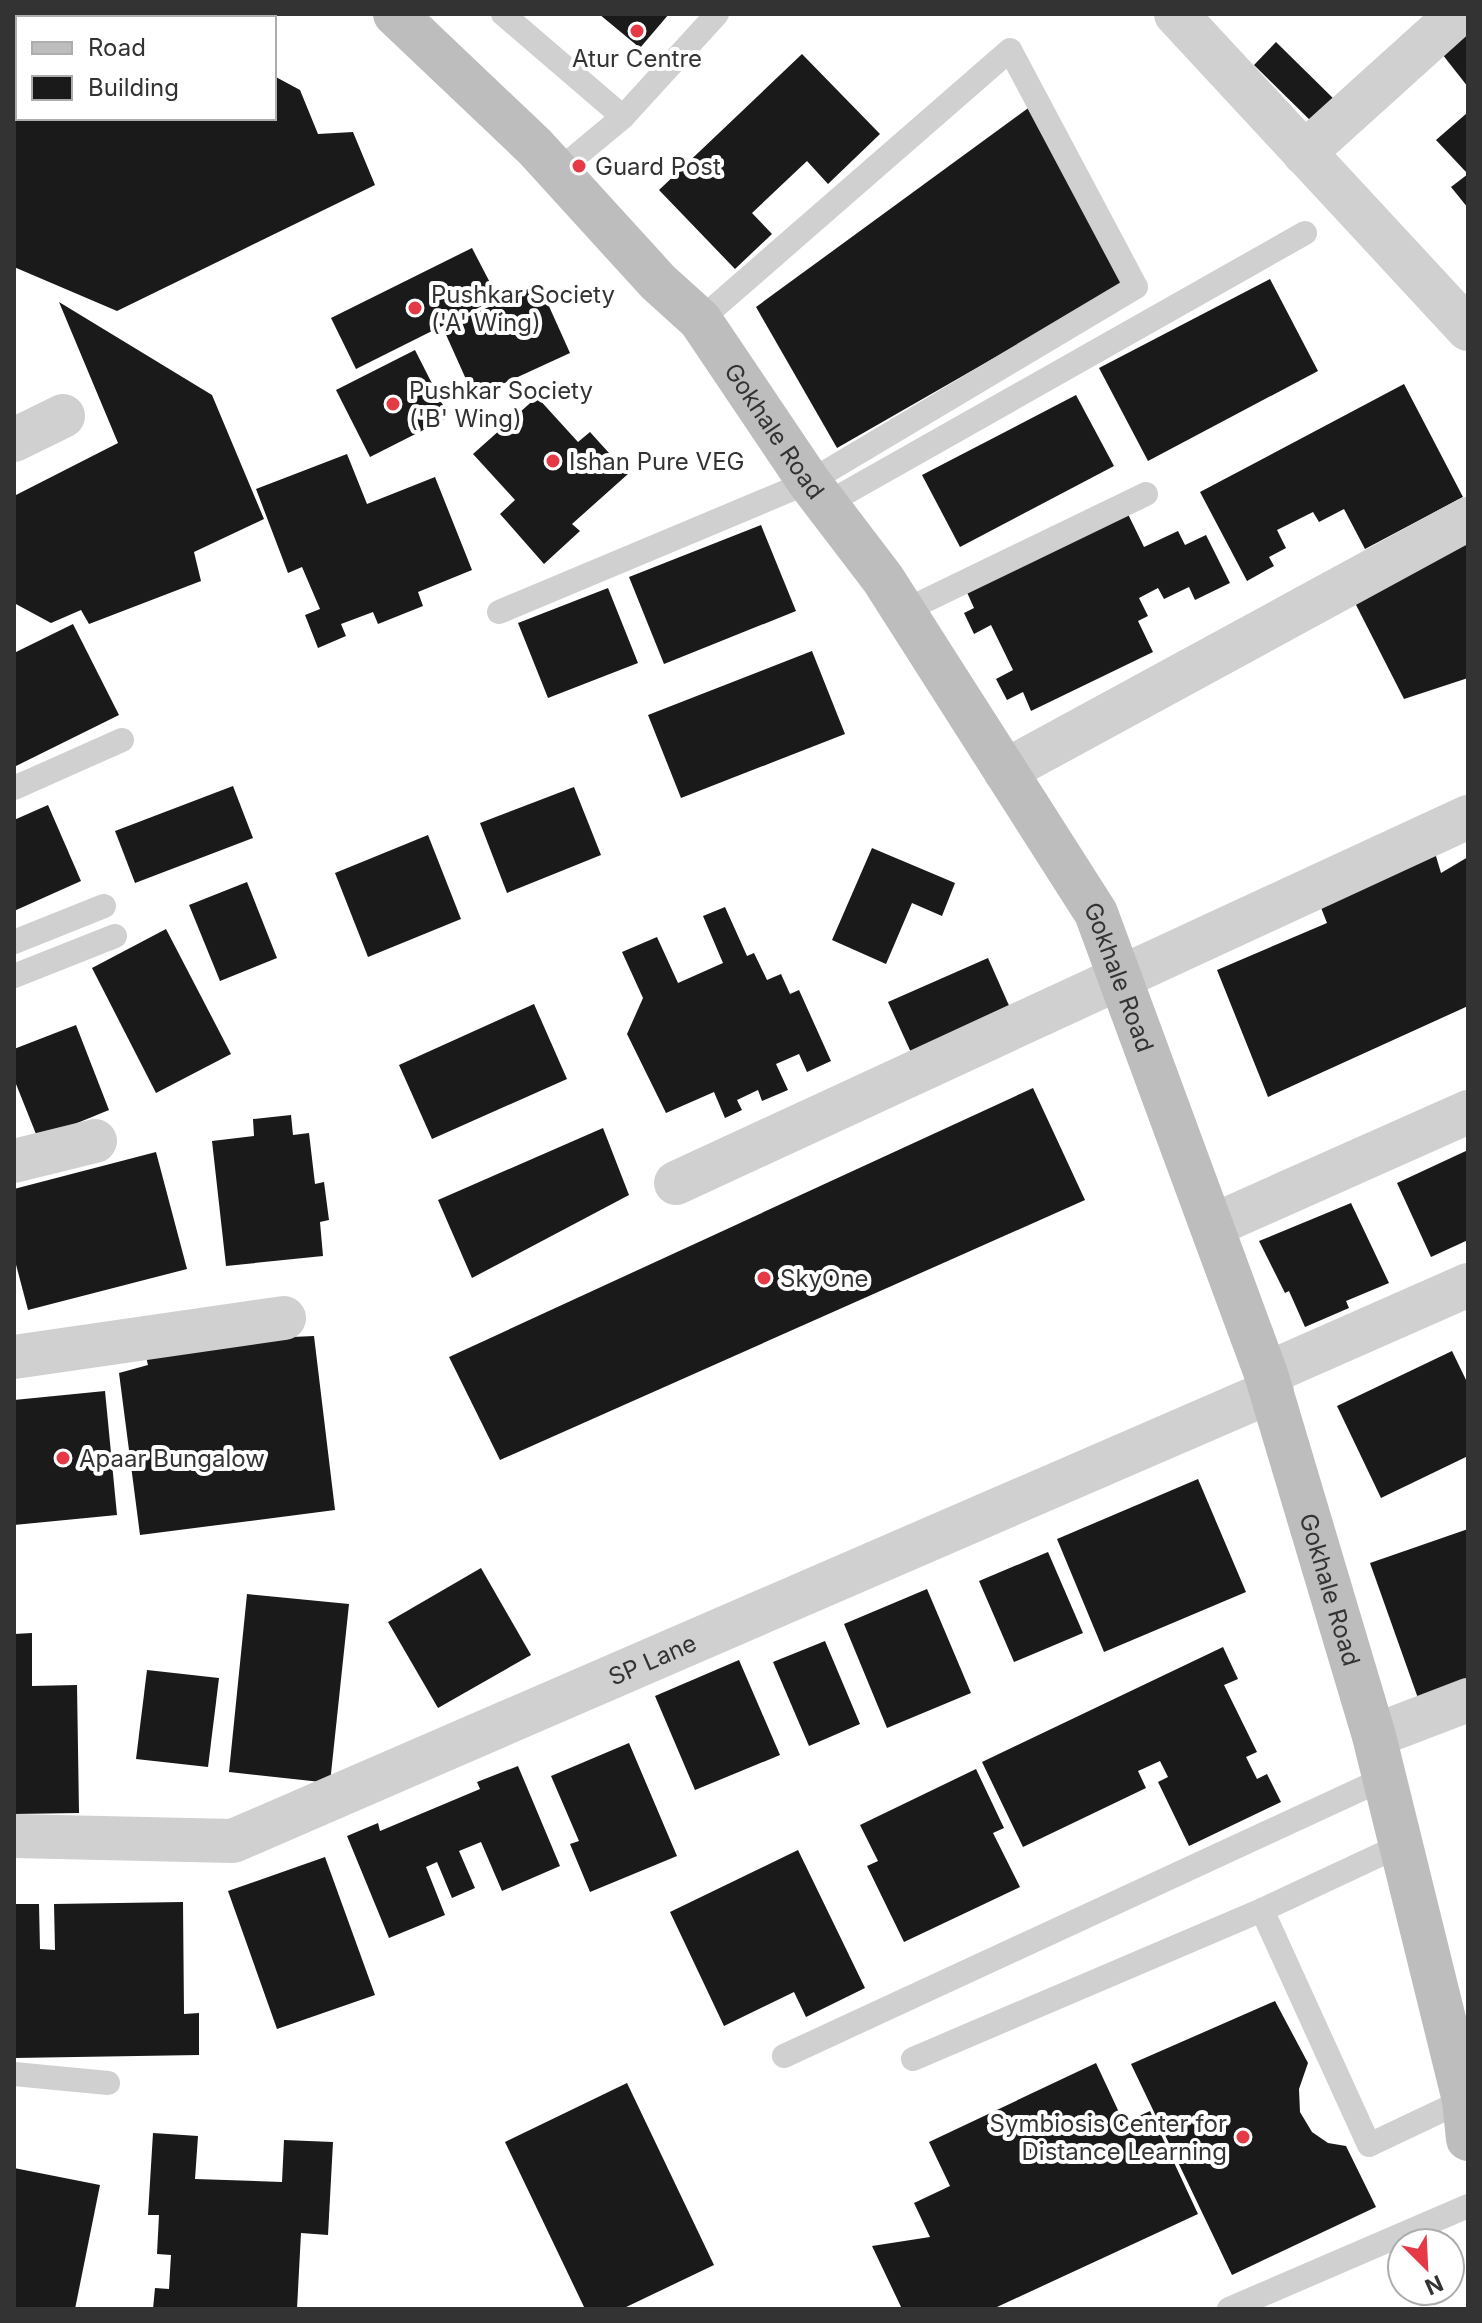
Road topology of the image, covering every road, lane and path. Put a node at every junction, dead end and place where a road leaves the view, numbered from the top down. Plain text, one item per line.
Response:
1 (395, 14) edge
2 (503, 14) edge
3 (717, 14) edge
4 (1176, 14) edge
5 (1458, 14) edge
6 (623, 117) junction
7 (1304, 153) junction
8 (558, 171) junction
9 (1305, 233) dead end
10 (700, 320) junction
11 (1468, 329) edge
12 (63, 416) dead end
13 (14, 440) edge
14 (817, 493) junction
15 (1146, 494) dead end
16 (1468, 519) edge
17 (904, 611) junction
18 (499, 612) dead end
19 (122, 740) dead end
20 (1005, 771) junction
21 (14, 788) edge
22 (1468, 817) edge
23 (104, 906) dead end
24 (115, 936) dead end
25 (14, 942) edge
26 (14, 976) edge
27 (1120, 977) junction
28 (1468, 1112) edge
29 (95, 1141) dead end
30 (14, 1161) edge
31 (676, 1183) dead end
32 (1212, 1226) junction
33 (1468, 1285) edge
34 (284, 1318) dead end
35 (14, 1357) edge
36 (1269, 1383) junction
37 (1468, 1700) edge
38 (1374, 1736) junction
39 (1385, 1778) junction
40 (14, 1836) edge
41 (1401, 1845) junction
42 (1262, 1910) junction
43 (784, 2056) dead end
44 (913, 2059) dead end
45 (14, 2074) edge
46 (108, 2083) dead end
47 (1467, 2113) edge
48 (1468, 2206) edge
49 (1229, 2309) edge

1 - 8 street, Gokhale Road
2 - 6 lane
3 - 6 lane
4 - 7 street
5 - 7 street
6 - 8 lane
7 - 11 street
8 - 10 street, Gokhale Road
9 - 14 lane
10 - 14 street, Gokhale Road
10 - 14 lane
12 - 13 street
14 - 17 street, Gokhale Road
14 - 18 lane
15 - 17 lane
16 - 20 street
17 - 20 street, Gokhale Road
19 - 21 lane
20 - 27 street, Gokhale Road
22 - 27 street
23 - 25 lane
24 - 26 lane
27 - 31 street
27 - 32 street, Gokhale Road
28 - 32 street
29 - 30 street
32 - 36 street, Gokhale Road
33 - 36 street, SP Lane
34 - 35 street
36 - 38 street, Gokhale Road
36 - 40 street, SP Lane
37 - 38 street
38 - 39 street, Gokhale Road
39 - 41 street, Gokhale Road
39 - 43 lane
41 - 42 lane
41 - 47 street, Gokhale Road
42 - 44 lane
42 - 47 lane
45 - 46 lane
48 - 49 lane

